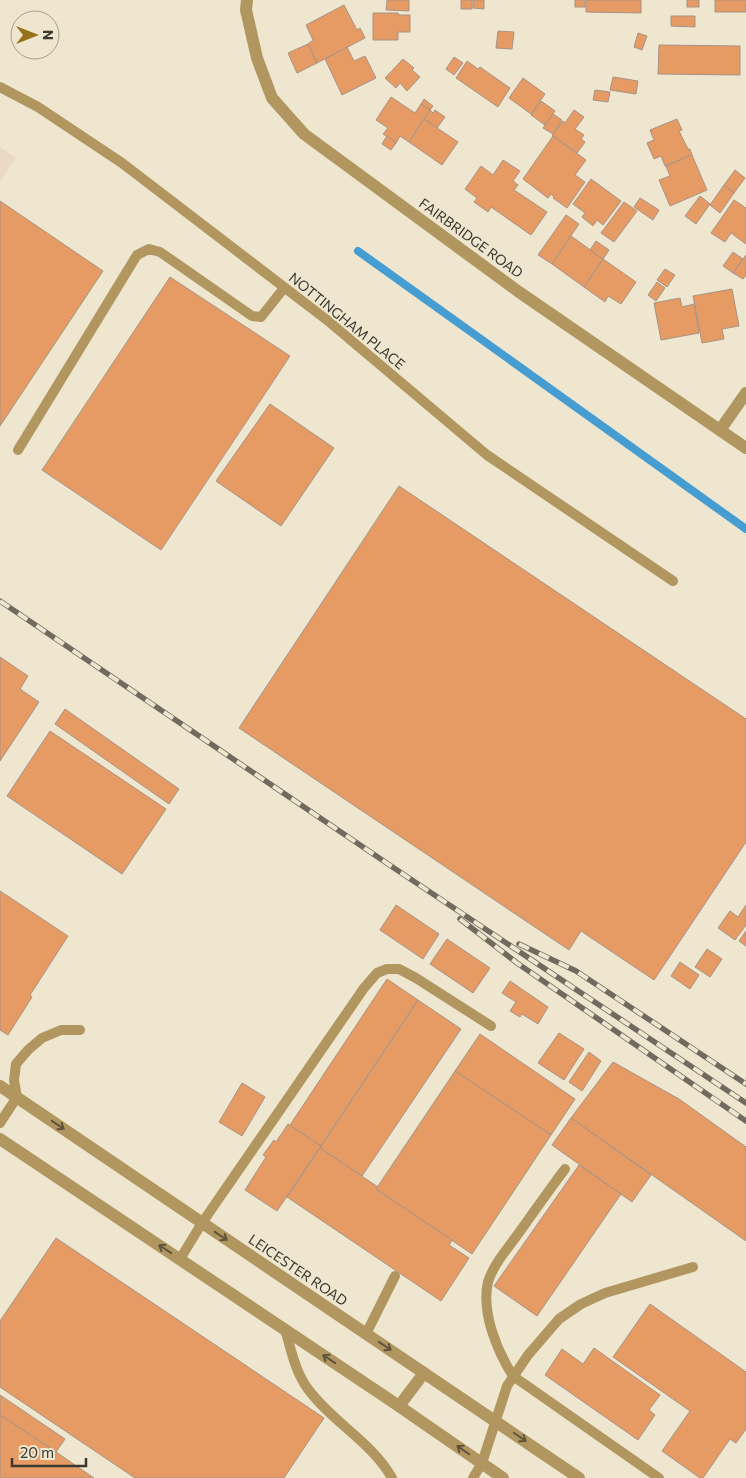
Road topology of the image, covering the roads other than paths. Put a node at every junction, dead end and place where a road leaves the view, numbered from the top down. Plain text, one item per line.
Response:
1 (247, 0) edge
2 (0, 87) edge
3 (284, 288) junction
4 (746, 393) edge
5 (720, 430) junction
6 (746, 448) edge
7 (18, 450) dead end
8 (673, 582) dead end
9 (491, 1026) dead end
10 (80, 1030) dead end
11 (0, 1086) edge
12 (17, 1098) junction
13 (0, 1123) edge
14 (0, 1139) edge
15 (565, 1168) dead end
16 (202, 1223) junction
17 (180, 1259) junction
18 (693, 1267) dead end
19 (395, 1276) dead end
20 (285, 1329) junction
21 (366, 1334) junction
22 (424, 1373) junction
23 (513, 1376) junction
24 (399, 1406) junction
25 (496, 1420) junction
26 (482, 1464) junction
27 (392, 1478) edge
28 (473, 1478) edge
29 (503, 1478) edge
30 (579, 1478) edge
31 (659, 1478) edge

1 - 5 street, FAIRBRIDGE ROAD
2 - 3 lane, NOTTINGHAM PLACE
3 - 7 lane
3 - 8 lane, NOTTINGHAM PLACE
4 - 5 street
5 - 6 street, FAIRBRIDGE ROAD
9 - 16 lane
10 - 12 lane
11 - 12 street, LEICESTER ROAD
12 - 13 lane
12 -> 16 street, LEICESTER ROAD
17 -> 14 street
15 - 23 lane
16 - 17 lane
16 -> 21 street, LEICESTER ROAD
17 - 20 street
18 - 23 lane
19 - 21 lane
24 -> 20 street
20 - 27 lane
21 -> 22 street, LEICESTER ROAD
22 - 24 street
22 - 25 street, LEICESTER ROAD
23 - 25 lane
23 - 31 lane
26 -> 24 street
25 - 26 lane
25 -> 30 street, LEICESTER ROAD
26 - 28 lane
26 - 29 street

